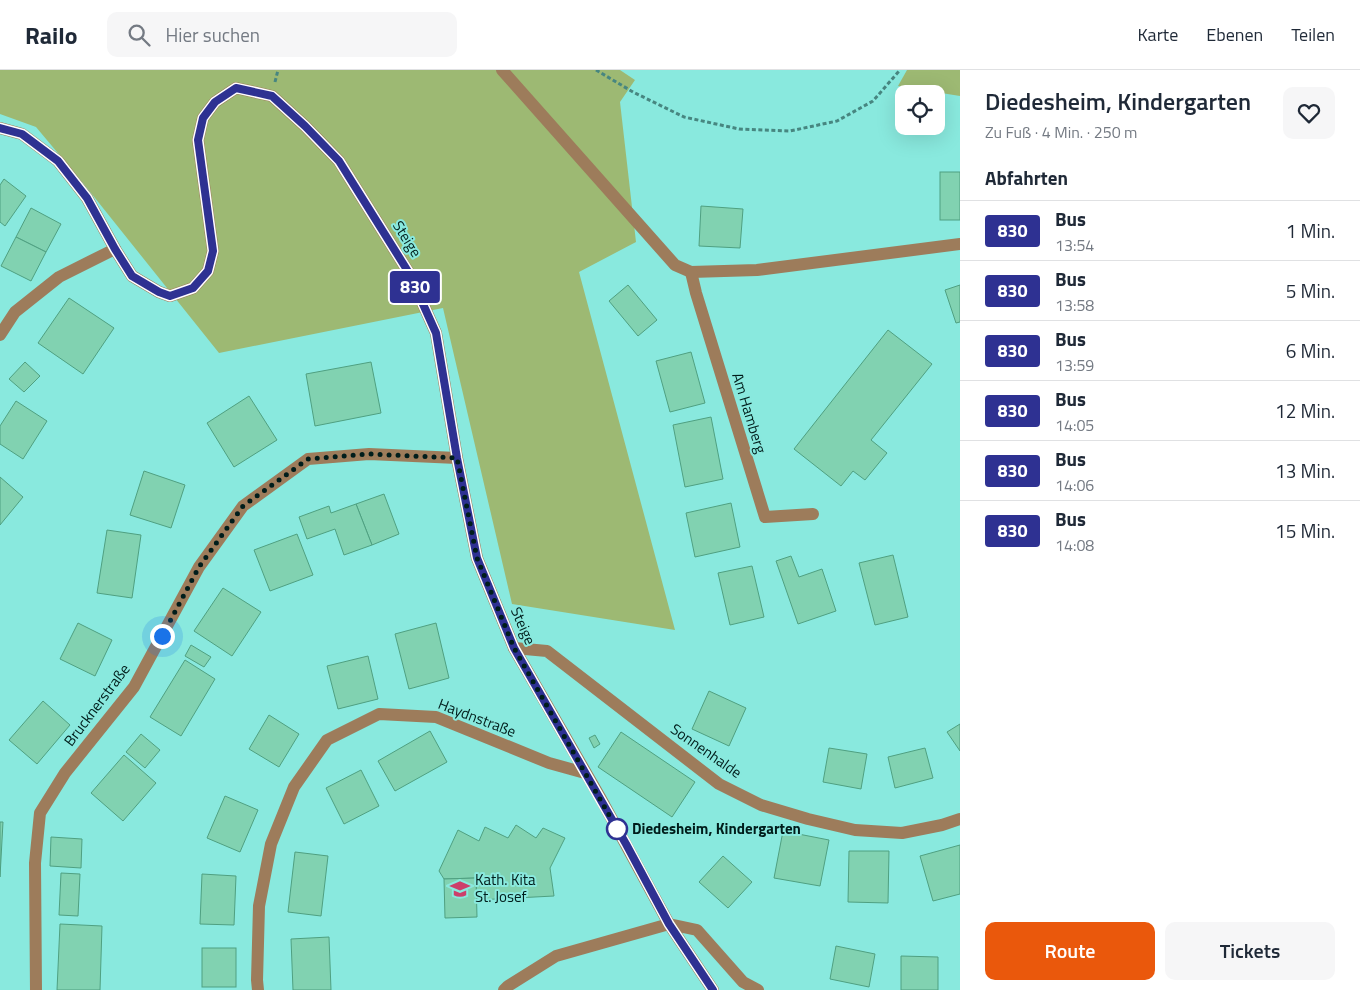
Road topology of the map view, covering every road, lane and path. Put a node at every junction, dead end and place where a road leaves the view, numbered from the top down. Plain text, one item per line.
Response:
1 (502, 70) edge
2 (596, 70) edge
3 (900, 70) edge
4 (0, 128) edge
5 (960, 244) edge
6 (115, 249) junction
7 (691, 272) junction
8 (0, 335) edge
9 (457, 458) junction
10 (813, 514) dead end
11 (514, 648) junction
12 (585, 773) junction
13 (960, 819) edge
14 (669, 924) junction
15 (36, 990) edge
16 (258, 990) edge
17 (504, 990) edge
18 (713, 990) edge
19 (758, 990) edge

1 - 7 street
2 - 3 path
4 - 6 street, Steige
5 - 7 street
6 - 8 street
6 - 9 street, Steige
7 - 10 street, Am Hamberg
9 - 11 street, Steige
9 - 15 street, Brucknerstraße
11 - 12 street, Steige
11 - 13 street, Sonnenhalde
12 - 14 street, Steige
12 - 16 street, Haydnstraße
14 - 17 street
14 - 18 street, Steige
14 - 19 street

